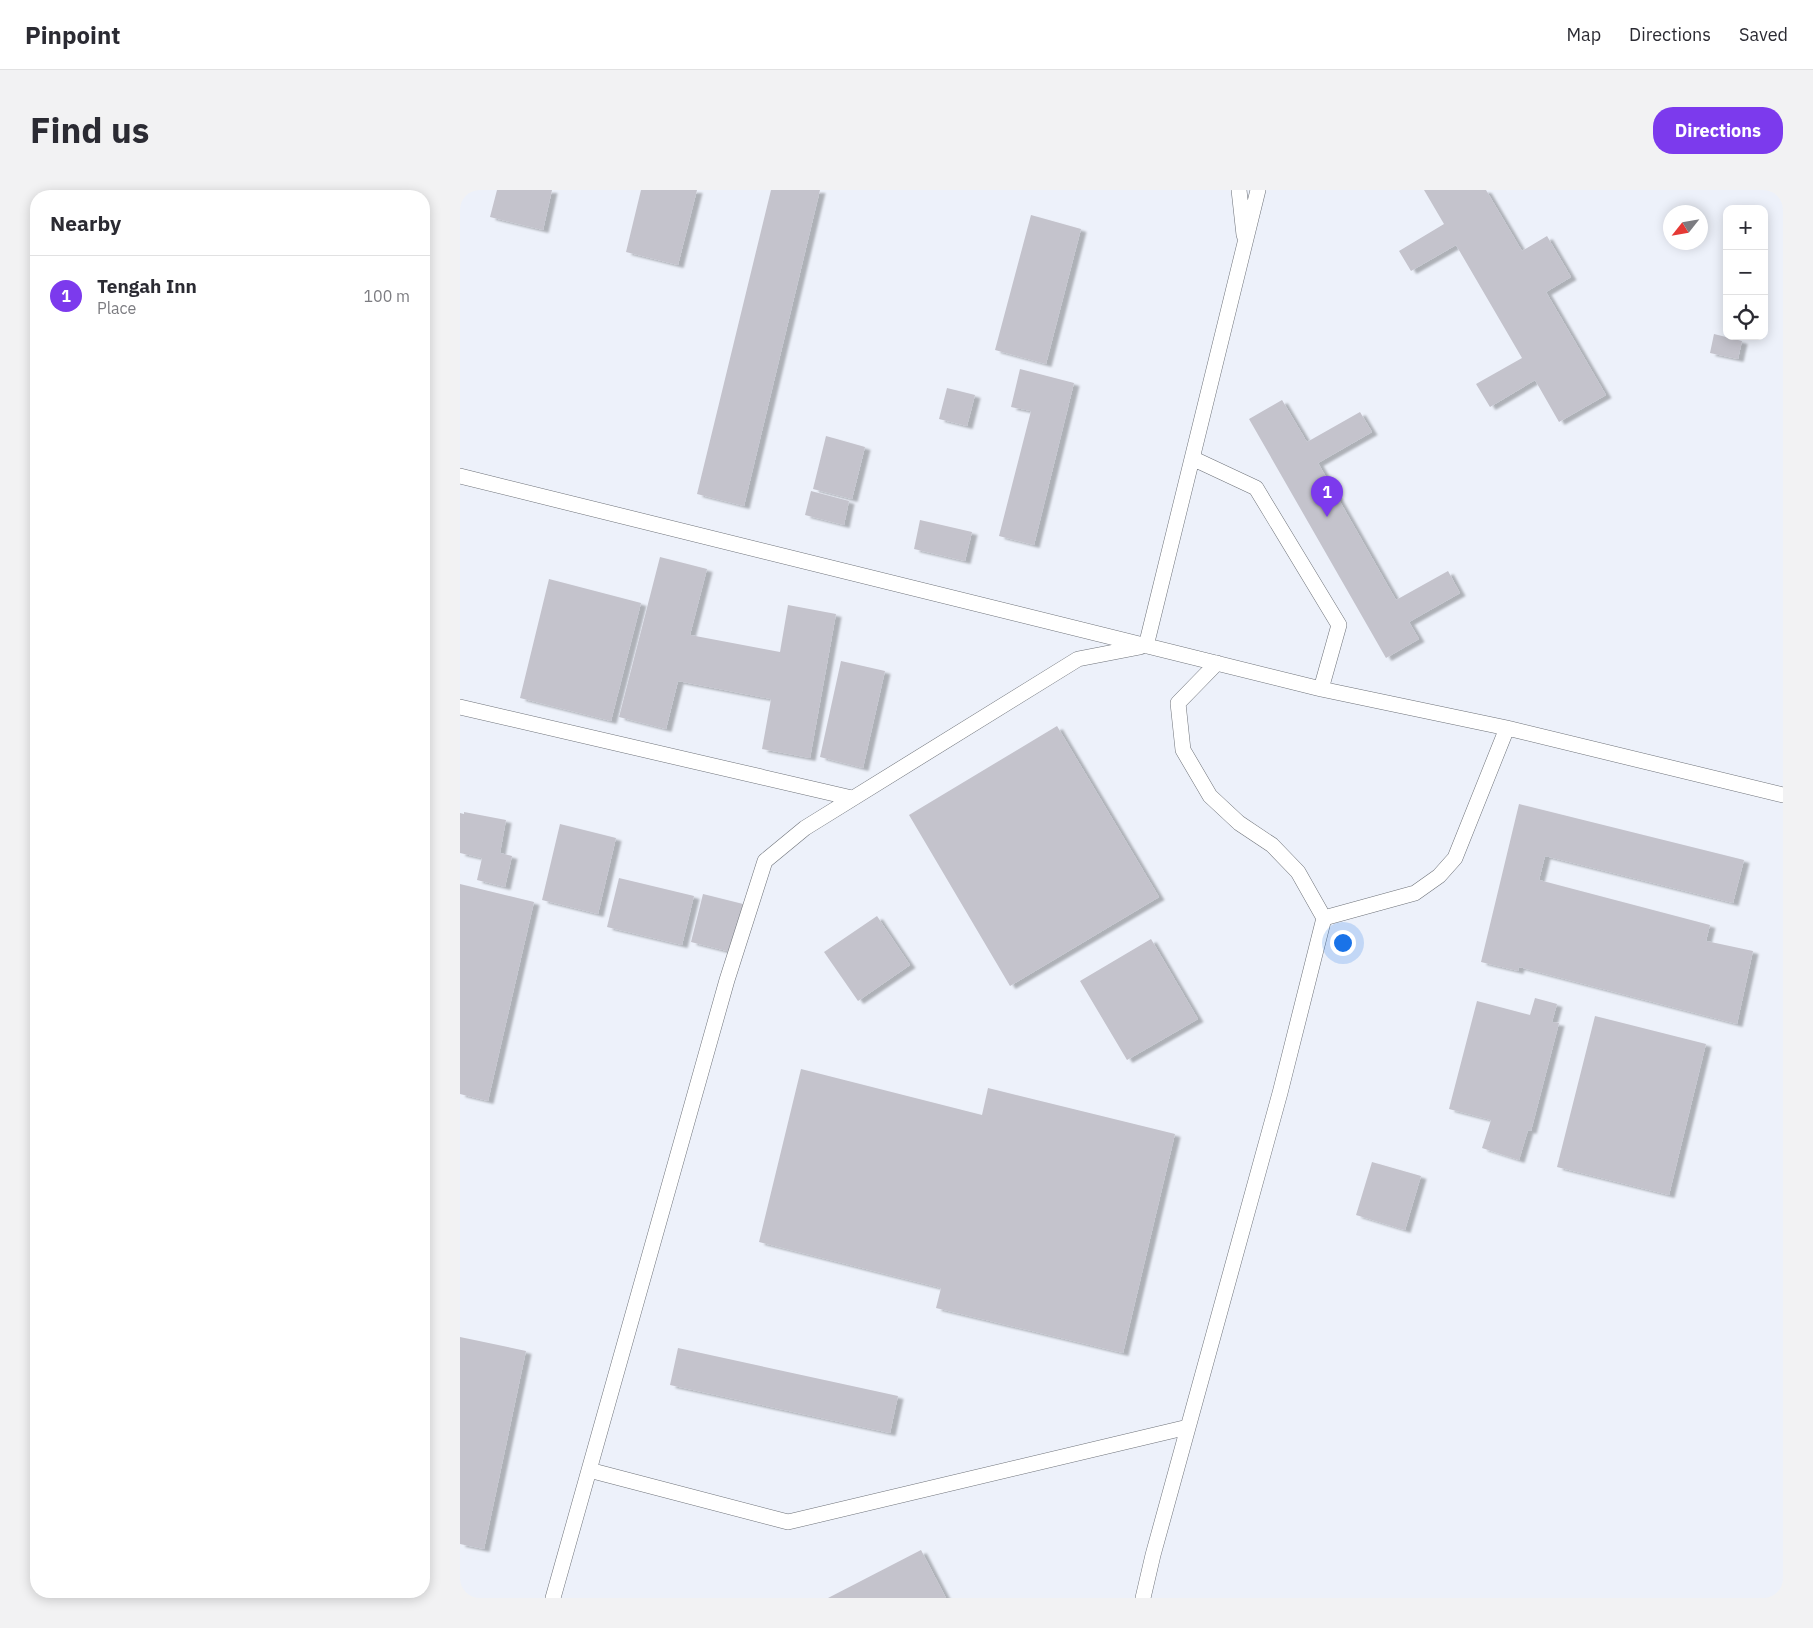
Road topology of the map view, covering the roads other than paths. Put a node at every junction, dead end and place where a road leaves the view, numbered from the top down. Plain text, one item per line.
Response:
1 (1240, 190) edge
2 (1258, 190) edge
3 (1245, 246) junction
4 (1194, 459) junction
5 (460, 476) edge
6 (1146, 646) junction
7 (1217, 663) junction
8 (1321, 689) junction
9 (460, 707) edge
10 (1507, 728) junction
11 (1783, 795) edge
12 (852, 798) junction
13 (1324, 918) junction
14 (1188, 1428) junction
15 (589, 1470) junction
16 (554, 1598) edge
17 (1143, 1598) edge

1 - 3 lane
2 - 3 lane
3 - 4 lane
4 - 6 lane
4 - 8 lane
5 - 6 lane
6 - 7 lane
6 - 12 lane
7 - 8 lane
7 - 13 lane
8 - 10 lane
9 - 12 lane
10 - 11 lane
10 - 13 lane
12 - 15 lane
13 - 14 lane
14 - 15 lane
14 - 17 lane
15 - 16 lane

